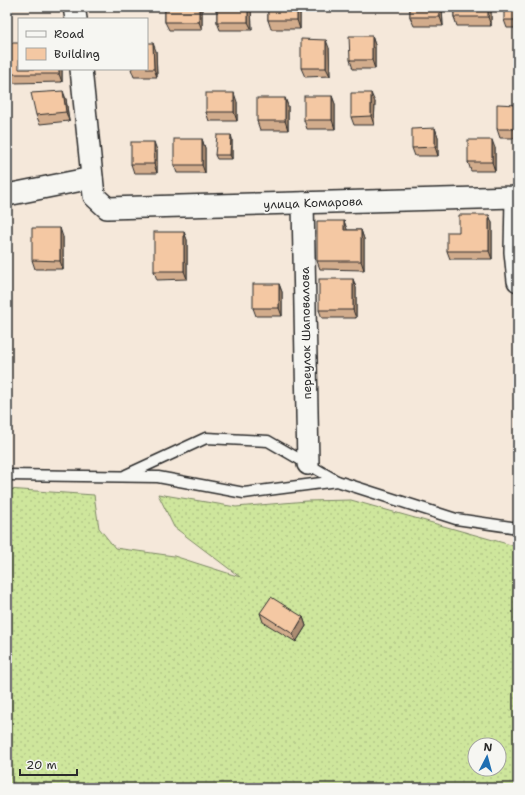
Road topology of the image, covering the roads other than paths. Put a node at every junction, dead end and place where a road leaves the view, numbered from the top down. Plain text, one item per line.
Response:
1 (74, 7) edge
2 (76, 18) edge
3 (81, 70) edge
4 (92, 178) junction
5 (7, 196) edge
6 (517, 197) edge
7 (303, 203) junction
8 (518, 281) edge
9 (308, 464) junction
10 (7, 475) edge
11 (122, 477) junction
12 (337, 481) junction
13 (518, 528) edge

1 - 2 street
3 - 4 street
4 - 5 street
4 - 7 street, улица Комарова
6 - 7 street, улица Комарова
6 - 8 street
7 - 9 street, переулок Шаповалова
9 - 11 lane
9 - 12 lane
10 - 11 lane
11 - 12 lane
12 - 13 lane

